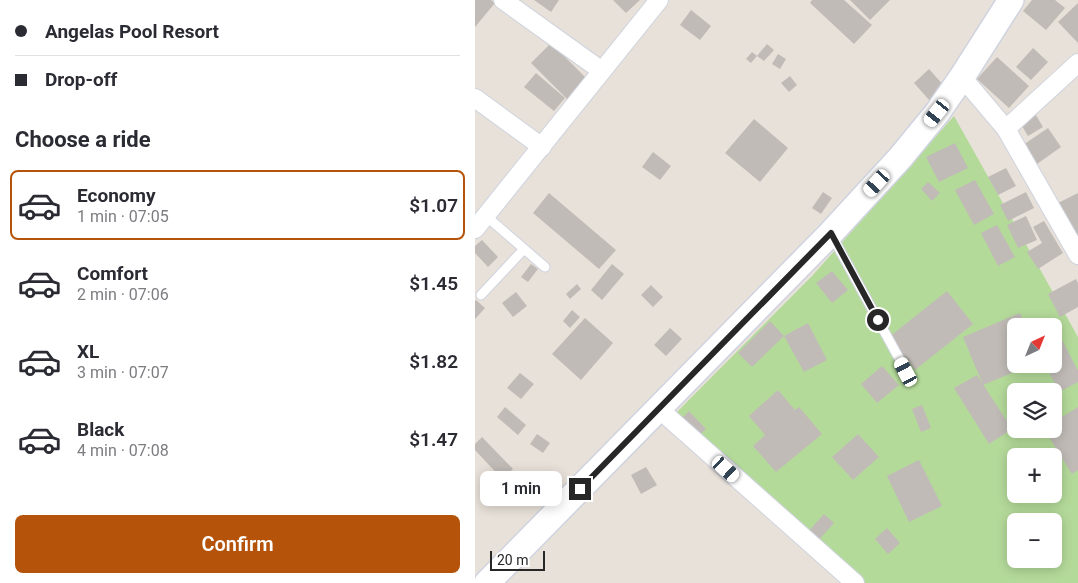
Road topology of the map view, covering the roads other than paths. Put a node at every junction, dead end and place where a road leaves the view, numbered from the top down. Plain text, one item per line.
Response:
1 (503, 0) edge
2 (659, 0) edge
3 (1011, 0) edge
4 (1078, 63) edge
5 (602, 71) junction
6 (962, 77) junction
7 (475, 98) edge
8 (1006, 128) junction
9 (542, 147) junction
10 (478, 226) edge
11 (831, 233) junction
12 (524, 249) junction
13 (1078, 255) edge
14 (545, 267) dead end
15 (481, 295) dead end
16 (906, 372) dead end
17 (659, 409) junction
18 (487, 583) edge
19 (855, 583) edge

1 - 5 street
2 - 5 street
3 - 6 street
4 - 8 street
5 - 9 street
6 - 8 street
6 - 11 street
7 - 9 street
8 - 13 street
9 - 10 street
10 - 12 lane
11 - 16 lane
11 - 17 street
12 - 14 lane
12 - 15 lane
17 - 18 street
17 - 19 street

